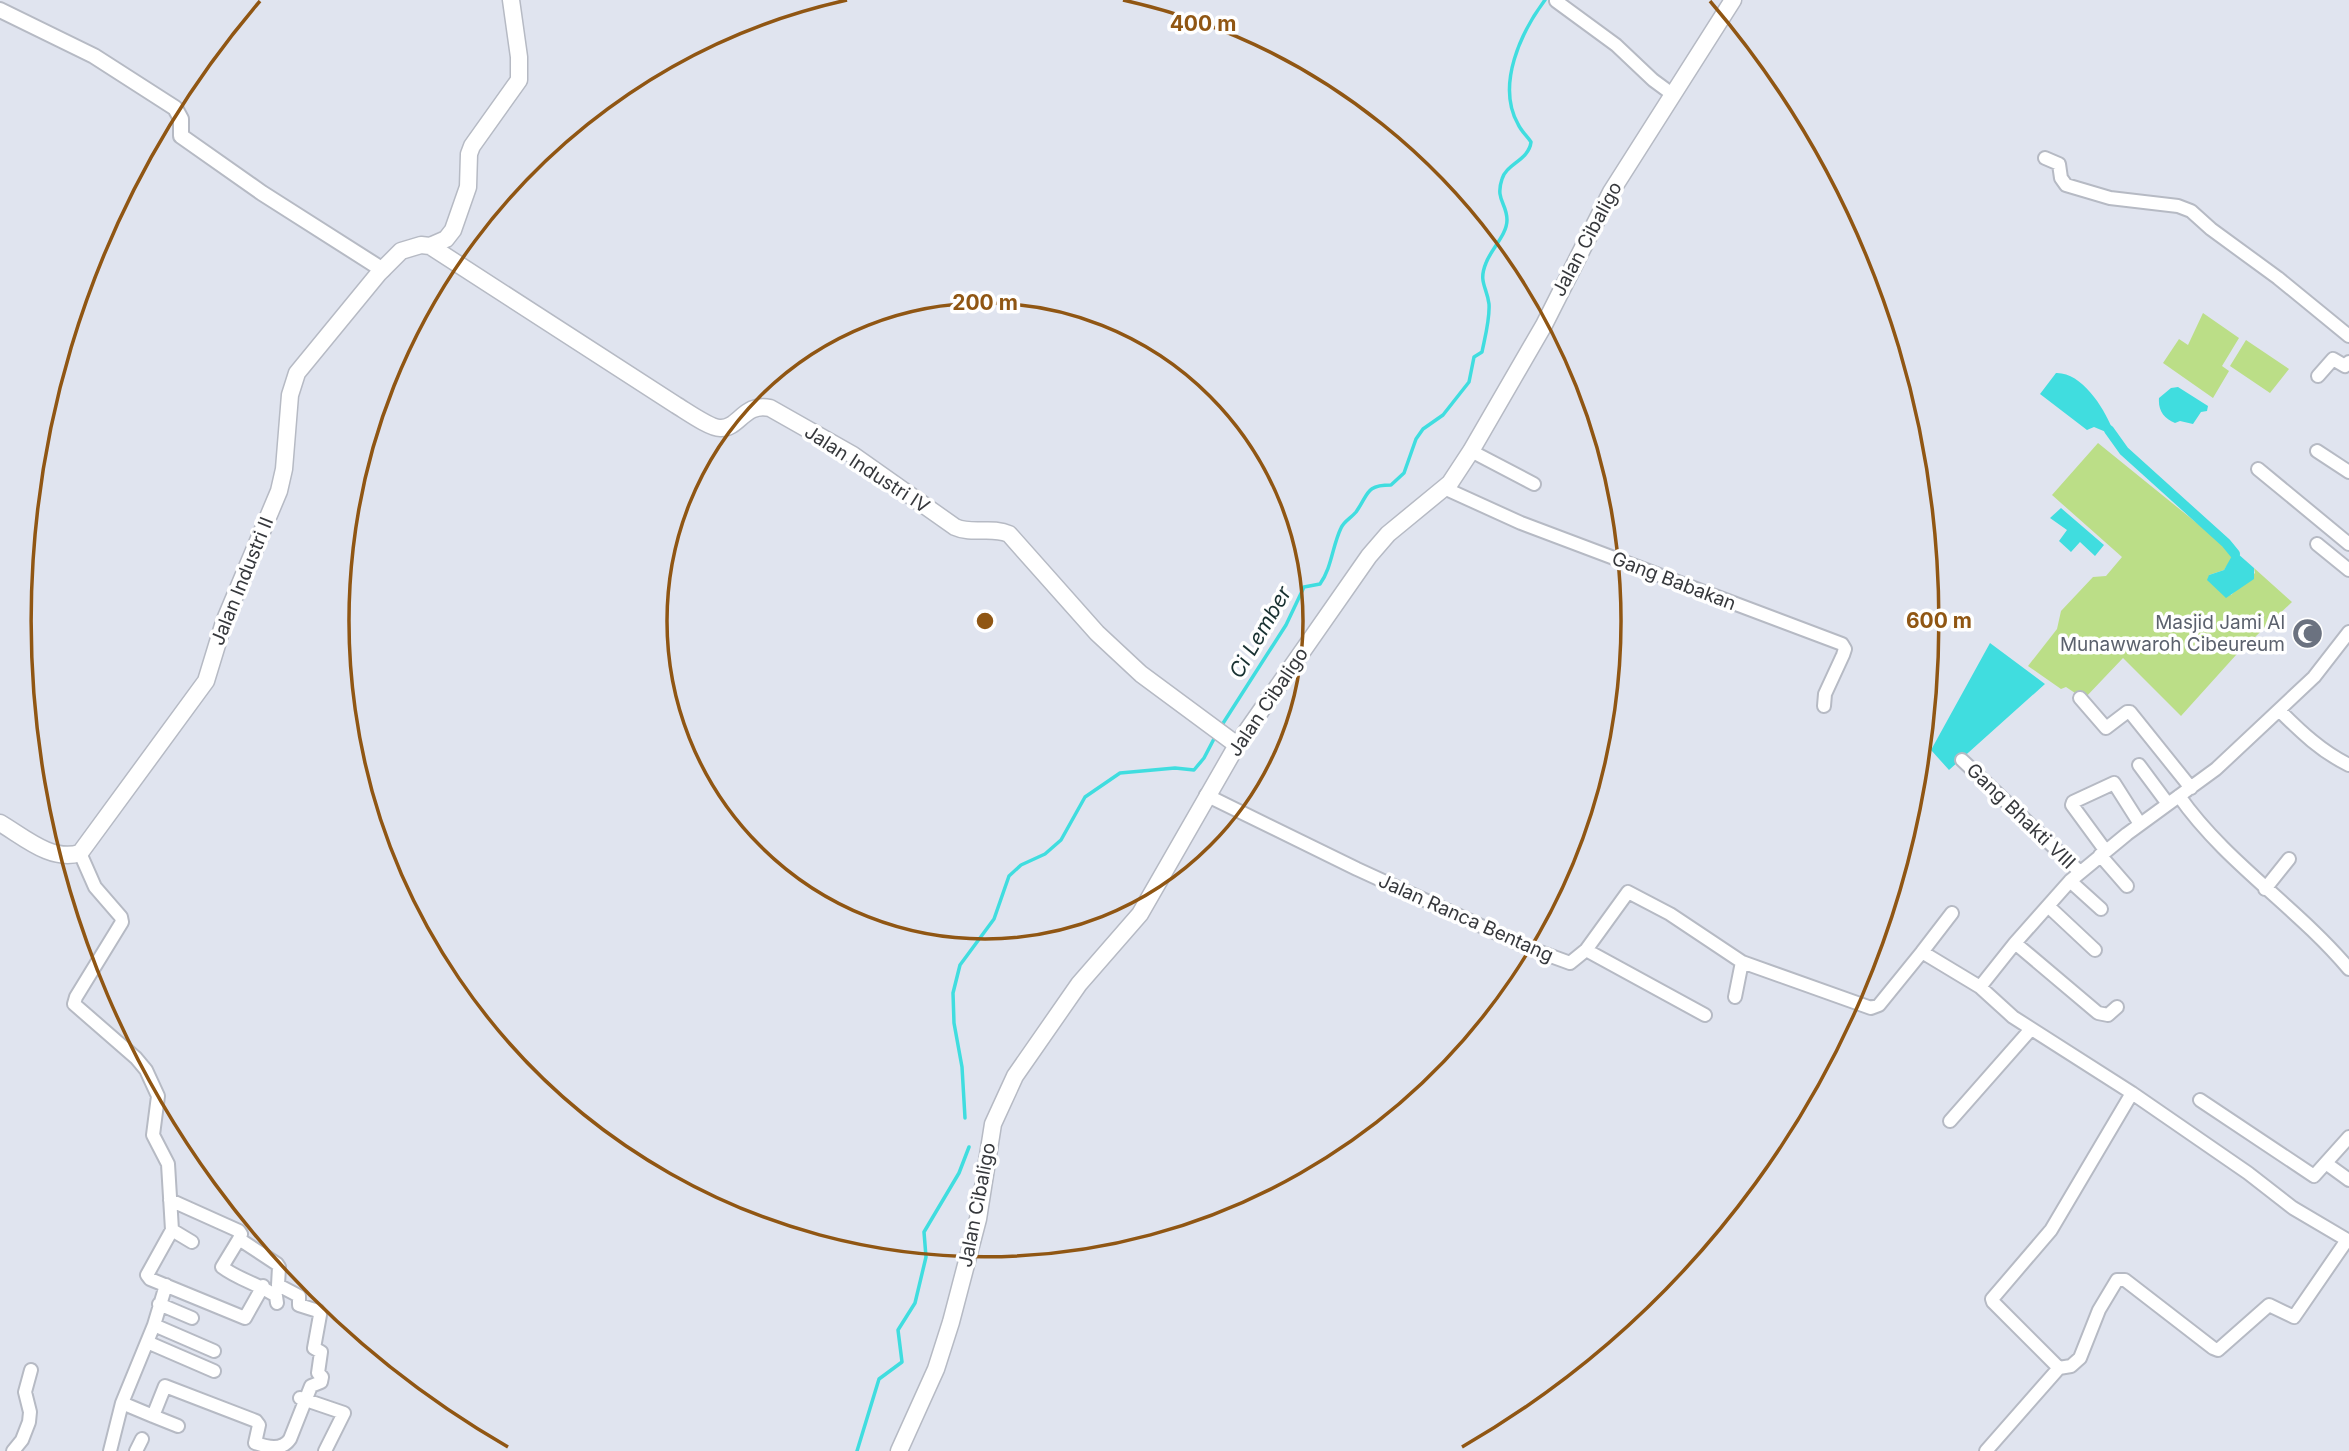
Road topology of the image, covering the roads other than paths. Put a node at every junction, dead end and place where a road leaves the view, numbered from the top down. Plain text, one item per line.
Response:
1 (511, 0) edge
2 (1733, 0) edge
3 (1556, 1) edge
4 (0, 10) edge
5 (1672, 94) junction
6 (2045, 158) dead end
7 (430, 246) junction
8 (383, 270) junction
9 (2349, 336) edge
10 (2349, 362) edge
11 (2318, 376) dead end
12 (1471, 451) junction
13 (2317, 451) dead end
14 (2258, 469) dead end
15 (2349, 472) edge
16 (1534, 484) dead end
17 (1444, 488) junction
18 (2317, 544) dead end
19 (2349, 544) edge
20 (2349, 570) edge
21 (2349, 632) edge
22 (2344, 649) edge
23 (2080, 698) dead end
24 (1824, 706) dead end
25 (2280, 710) junction
26 (1237, 746) junction
27 (1962, 760) dead end
28 (2139, 765) dead end
29 (2349, 765) edge
30 (2191, 788) junction
31 (1206, 795) junction
32 (2179, 796) junction
33 (2168, 804) junction
34 (0, 823) edge
35 (2140, 824) junction
36 (2103, 852) junction
37 (80, 853) junction
38 (2289, 859) dead end
39 (2075, 876) junction
40 (2127, 886) dead end
41 (2265, 889) junction
42 (2048, 906) junction
43 (2101, 909) dead end
44 (1951, 913) dead end
45 (2015, 943) junction
46 (1586, 950) junction
47 (2095, 950) dead end
48 (1922, 952) junction
49 (1742, 962) junction
50 (2349, 970) edge
51 (1980, 987) junction
52 (1735, 997) dead end
53 (2117, 1007) dead end
54 (1705, 1015) dead end
55 (2031, 1029) junction
56 (2132, 1093) junction
57 (2200, 1100) dead end
58 (1950, 1121) dead end
59 (2349, 1137) edge
60 (2327, 1164) junction
61 (2349, 1180) edge
62 (170, 1200) junction
63 (172, 1230) junction
64 (239, 1239) junction
65 (2348, 1240) edge
66 (192, 1242) dead end
67 (166, 1285) junction
68 (263, 1286) junction
69 (277, 1303) dead end
70 (159, 1304) junction
71 (192, 1318) dead end
72 (154, 1325) junction
73 (147, 1342) junction
74 (214, 1351) dead end
75 (2059, 1368) junction
76 (31, 1370) dead end
77 (214, 1371) dead end
78 (302, 1399) junction
79 (122, 1403) junction
80 (153, 1416) junction
81 (178, 1426) dead end
82 (142, 1438) dead end
83 (13, 1451) edge
84 (110, 1451) edge
85 (135, 1451) edge
86 (325, 1451) edge
87 (899, 1451) edge
88 (1986, 1451) edge

1 - 7 main road
2 - 5 main road, Jalan Cibaligo
3 - 5 street
4 - 8 street
5 - 12 main road, Jalan Cibaligo
6 - 9 street
7 - 8 main road, Jalan Industri II
7 - 26 main road, Jalan Industri IV
8 - 37 main road, Jalan Industri II
10 - 11 street
12 - 16 street
12 - 17 main road, Jalan Cibaligo
13 - 15 street
14 - 19 street
17 - 24 street, Gang Babakan
17 - 26 main road, Jalan Cibaligo
18 - 20 street
21 - 22 street
22 - 25 street
23 - 30 street
25 - 29 street
25 - 30 street
26 - 31 main road, Jalan Cibaligo
27 - 39 street, Gang Bhakti VIII
28 - 33 street
30 - 32 street
31 - 46 street, Jalan Ranca Bentang
31 - 87 main road, Jalan Cibaligo
32 - 33 street
32 - 41 street
33 - 35 street
34 - 37 main road
35 - 36 street
35 - 36 street
36 - 39 street
36 - 40 street
37 - 62 street
38 - 41 street
39 - 42 street
39 - 43 street, Gang Bhakti VIII
41 - 50 street
42 - 45 street
42 - 47 street
44 - 48 street
45 - 51 street
45 - 53 street
46 - 49 street
46 - 54 street
48 - 49 street
48 - 51 street
49 - 52 street
51 - 55 street
55 - 56 street
55 - 58 street
56 - 65 street
56 - 75 street
57 - 60 street
59 - 60 street
60 - 61 street
62 - 63 street
62 - 64 street
63 - 66 street
63 - 67 street
64 - 68 street
64 - 78 street
65 - 75 street
67 - 68 street
67 - 70 street
68 - 69 street
70 - 71 street
70 - 72 street
72 - 73 street
72 - 74 street
73 - 77 street
73 - 79 street
75 - 88 street
76 - 83 street
78 - 80 street
78 - 86 street
79 - 80 street
79 - 84 street
80 - 81 street
82 - 85 street

